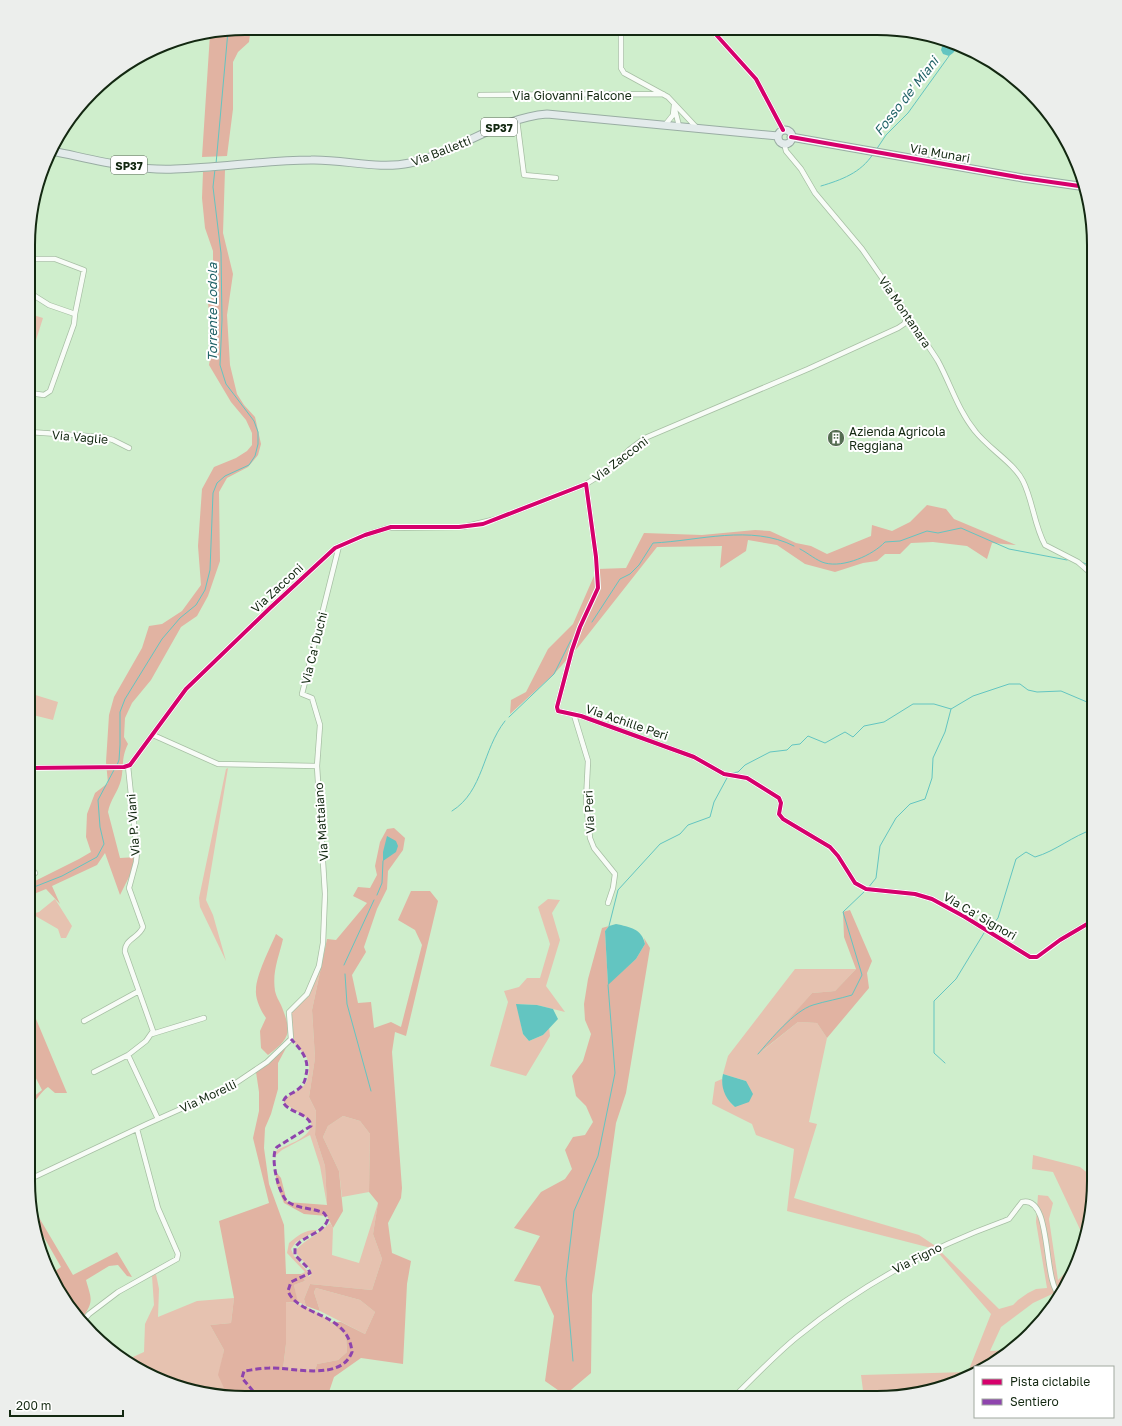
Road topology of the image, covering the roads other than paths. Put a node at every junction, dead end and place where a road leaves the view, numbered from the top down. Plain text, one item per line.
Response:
1 (621, 35) edge
2 (716, 35) edge
3 (663, 94) junction
4 (480, 95) dead end
5 (676, 107) junction
6 (517, 120) junction
7 (666, 125) junction
8 (680, 126) junction
9 (697, 128) junction
10 (780, 133) junction
11 (791, 137) junction
12 (784, 143) junction
13 (57, 152) edge
14 (556, 178) dead end
15 (1078, 186) edge
16 (35, 259) edge
17 (35, 296) edge
18 (75, 314) junction
19 (907, 318) junction
20 (35, 394) edge
21 (35, 432) edge
22 (129, 448) dead end
23 (586, 484) junction
24 (339, 546) junction
25 (1087, 570) edge
26 (574, 715) junction
27 (153, 735) junction
28 (317, 766) junction
29 (126, 767) junction
30 (35, 768) edge
31 (727, 775) joint
32 (608, 903) dead end
33 (1087, 924) edge
34 (139, 990) junction
35 (204, 1018) dead end
36 (84, 1021) dead end
37 (152, 1034) junction
38 (291, 1039) joint
39 (128, 1055) junction
40 (94, 1072) dead end
41 (158, 1119) junction
42 (137, 1129) junction
43 (35, 1177) edge
44 (1055, 1292) edge
45 (86, 1318) edge
46 (740, 1391) edge

1 - 3 street
2 - 10 street
3 - 4 street, Via Giovanni Falcone
3 - 5 street
5 - 7 street
5 - 8 street
5 - 9 street
6 - 7 main road, Via Balletti / SP37
6 - 13 main road, Via Balletti / SP37
6 - 14 street
7 - 8 main road, Via Balletti / SP37
8 - 9 main road, Via Balletti / SP37
9 - 10 main road, Via Balletti / SP37
10 - 11 main road, Via Munari
10 - 12 main road
11 - 12 main road
11 - 15 main road, Via Munari
12 - 19 street, Via Montanara
16 - 18 street
17 - 18 street
18 - 20 street
19 - 23 street, Via Zacconi
19 - 25 street, Via Montanara
21 - 22 street, Via Vaglie
23 - 24 street, Via Zacconi
23 - 26 street, Via Achille Peri
24 - 27 street, Via Zacconi
24 - 28 street, Via Ca' Duchi
26 - 31 street, Via Achille Peri
26 - 32 street, Via Peri
27 - 28 street, Via Mattaiano
27 - 29 street, Via Zacconi
28 - 38 street, Via Mattaiano
29 - 30 street
29 - 34 street, Via P. Viani
31 - 33 street, Via Ca' Signori
34 - 36 street
34 - 37 street, Via P. Viani
35 - 37 street
37 - 39 street
38 - 41 street, Via Morelli
39 - 40 street
39 - 41 street
41 - 42 street, Via Morelli
42 - 43 street, Via Morelli
42 - 45 street
44 - 46 street, Via Figno

